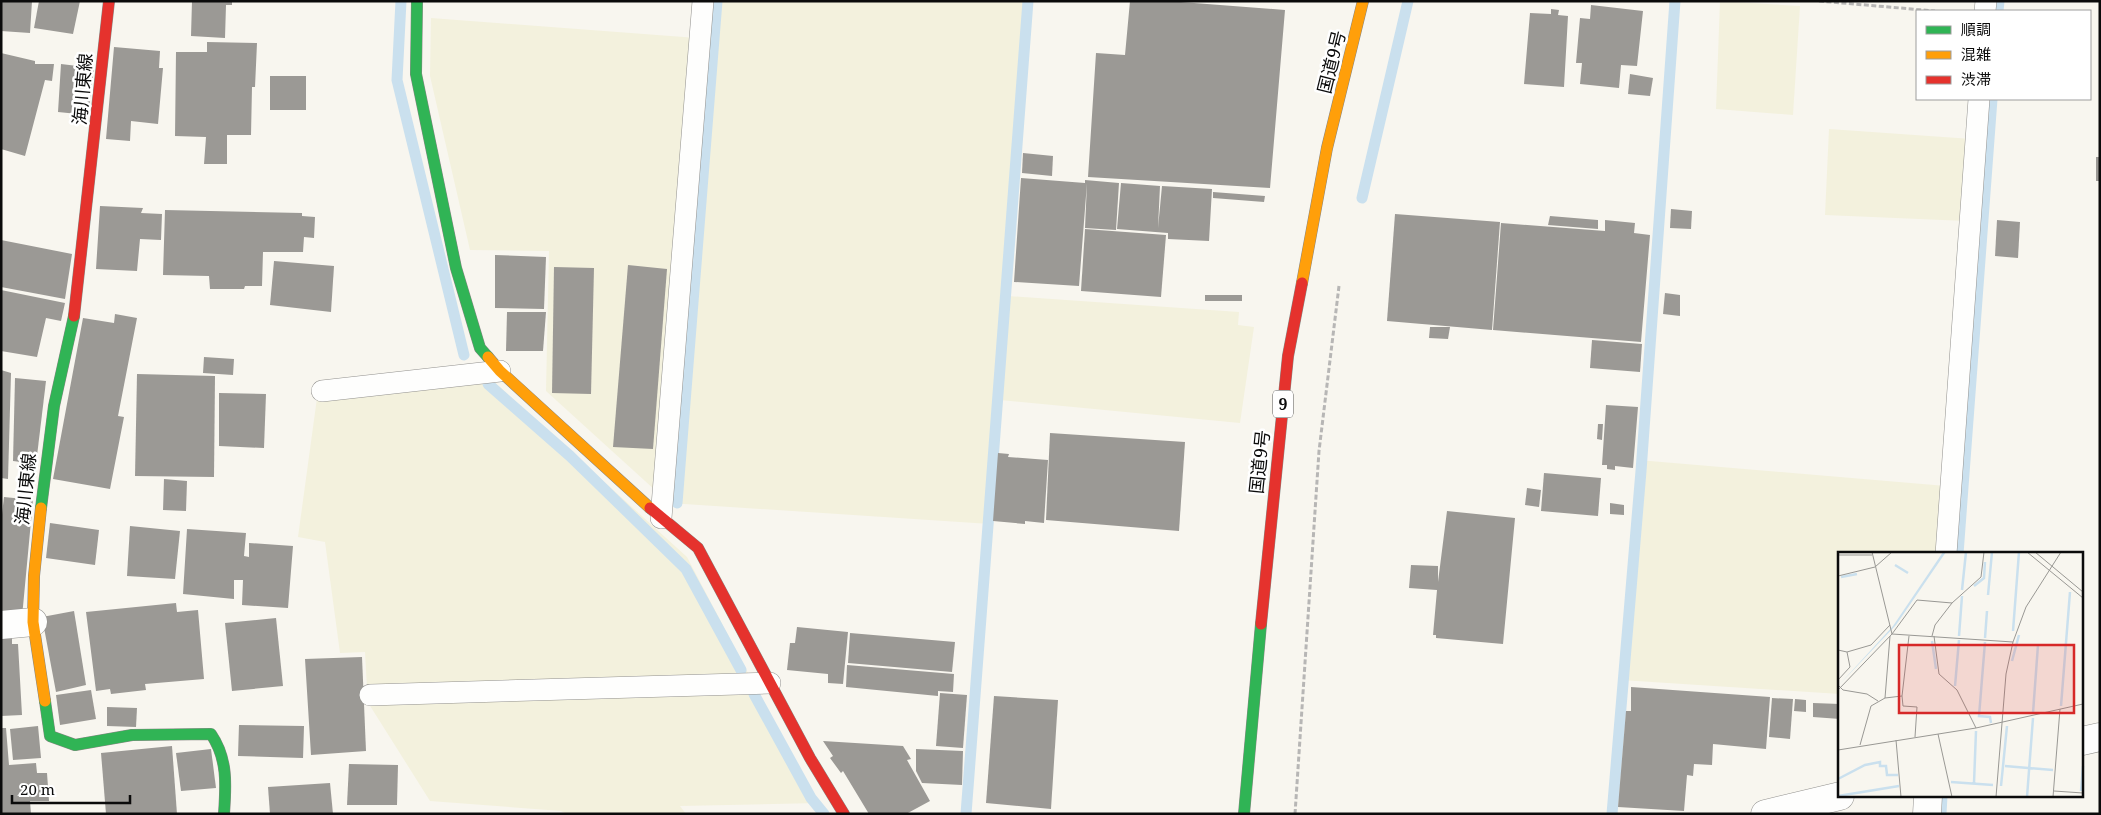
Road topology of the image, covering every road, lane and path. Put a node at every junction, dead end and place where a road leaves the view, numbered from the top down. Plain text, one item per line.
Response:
1 (109, 1) edge
2 (417, 1) edge
3 (703, 1) edge
4 (1363, 1) edge
5 (1819, 1) edge
6 (1923, 10) edge
7 (1979, 100) edge
8 (1340, 280) dead end
9 (500, 371) junction
10 (322, 391) dead end
11 (661, 518) junction
12 (1946, 552) edge
13 (33, 622) junction
14 (1, 625) edge
15 (770, 683) junction
16 (370, 694) dead end
17 (2100, 737) edge
18 (2084, 741) edge
19 (1838, 796) edge
20 (1928, 798) edge
21 (224, 814) edge
22 (844, 814) edge
23 (1244, 814) edge
24 (1295, 814) edge
25 (1765, 814) edge
26 (1927, 814) edge

1 - 13 main road, 海川東線
2 - 9 main road
3 - 11 lane
4 - 23 main road, 国道9号 / 9
5 - 6 path
7 - 12 lane
8 - 24 path
9 - 10 lane
9 - 11 main road
11 - 15 main road
13 - 14 street
13 - 21 main road, 海川東線
15 - 16 lane
15 - 22 main road
17 - 18 street
19 - 25 street
20 - 26 street

